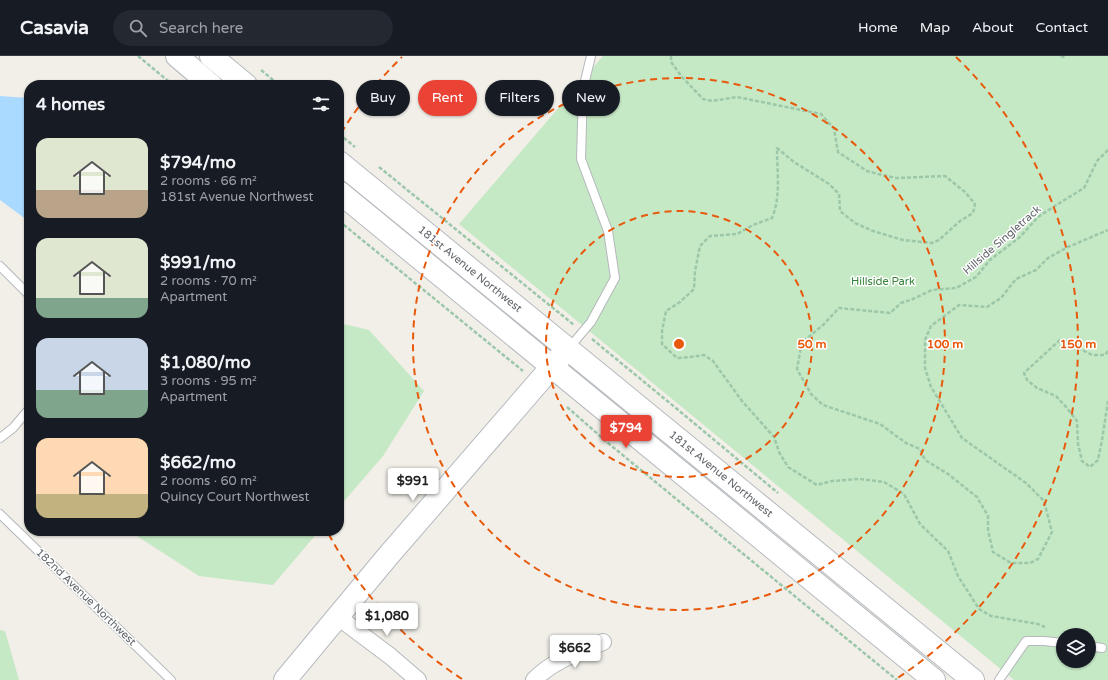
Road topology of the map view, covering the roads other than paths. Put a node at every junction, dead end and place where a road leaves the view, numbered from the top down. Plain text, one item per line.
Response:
1 (177, 56) edge
2 (211, 56) edge
3 (591, 56) edge
4 (205, 80) edge
5 (240, 80) edge
6 (344, 166) edge
7 (344, 196) edge
8 (0, 266) edge
9 (24, 290) edge
10 (568, 348) junction
11 (552, 367) junction
12 (24, 415) edge
13 (0, 438) edge
14 (0, 514) edge
15 (338, 617) junction
16 (602, 642) dead end
17 (1056, 642) edge
18 (1096, 647) edge
19 (1102, 648) dead end
20 (171, 680) edge
21 (285, 680) edge
22 (418, 680) edge
23 (534, 680) edge
24 (934, 680) edge
25 (973, 680) edge
26 (1000, 680) edge

1 - 4 main road
2 - 5 main road
3 - 10 lane
6 - 10 main road, 181st Avenue Northwest
7 - 11 main road
8 - 9 lane
10 - 11 main road
10 - 25 main road, 181st Avenue Northwest
11 - 15 main road
11 - 24 main road
12 - 13 lane
14 - 20 lane, 182nd Avenue Northwest
15 - 21 main road
15 - 22 street
16 - 23 street
17 - 26 lane
18 - 19 lane

